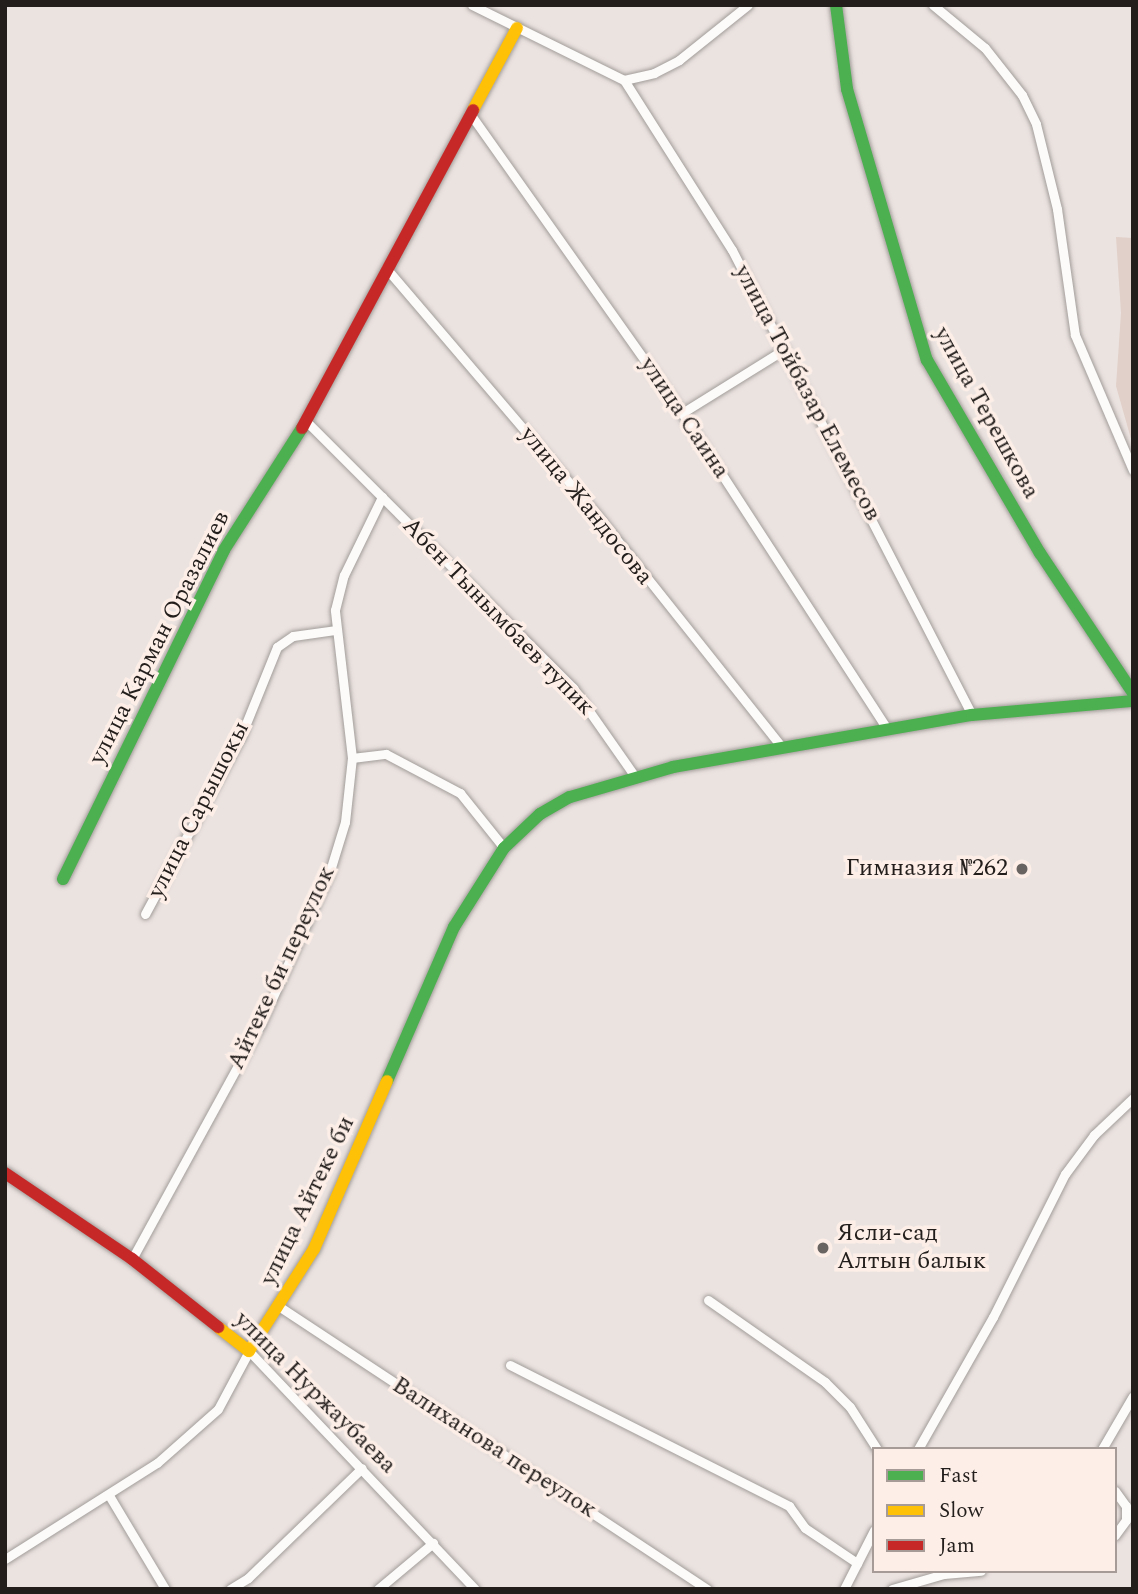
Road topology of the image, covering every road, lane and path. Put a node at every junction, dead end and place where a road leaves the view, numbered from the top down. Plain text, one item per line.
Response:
1 (748, 5) edge
2 (836, 5) edge
3 (933, 5) edge
4 (473, 6) edge
5 (517, 28) junction
6 (624, 80) junction
7 (471, 115) junction
8 (386, 268) junction
9 (785, 349) junction
10 (682, 413) junction
11 (306, 421) junction
12 (1133, 470) edge
13 (382, 497) junction
14 (335, 630) junction
15 (1133, 693) edge
16 (1133, 701) edge
17 (972, 715) junction
18 (887, 729) junction
19 (782, 747) junction
20 (352, 758) junction
21 (634, 775) junction
22 (504, 848) junction
23 (63, 879) dead end
24 (145, 914) dead end
25 (1133, 1098) edge
26 (5, 1173) edge
27 (132, 1259) junction
28 (708, 1300) dead end
29 (280, 1307) junction
30 (249, 1351) junction
31 (510, 1365) dead end
32 (1133, 1396) edge
33 (876, 1447) edge
34 (919, 1447) edge
35 (1103, 1447) edge
36 (362, 1468) junction
37 (1117, 1495) edge
38 (110, 1497) junction
39 (1117, 1532) edge
40 (872, 1535) edge
41 (433, 1544) junction
42 (5, 1559) edge
43 (857, 1563) junction
44 (956, 1573) edge
45 (165, 1589) edge
46 (230, 1589) edge
47 (378, 1589) edge
48 (475, 1589) edge
49 (708, 1589) edge
50 (844, 1589) edge
51 (892, 1589) edge

1 - 6 street
2 - 15 street, улица Терешкова
3 - 12 street
4 - 5 street
5 - 6 street
5 - 7 street, улица Карман Оразалиев
6 - 9 street, улица Тойбазар Елемесов
7 - 8 street, улица Карман Оразалиев
7 - 10 street, улица Саина
8 - 11 street, улица Карман Оразалиев
8 - 19 street, улица Жандосова
9 - 10 street
9 - 17 street, улица Тойбазар Елемесов
10 - 18 street, улица Саина
11 - 13 street, Абен Тынымбаев тупик
11 - 23 street, улица Карман Оразалиев
13 - 14 street, Айтеке би переулок
13 - 21 street, Абен Тынымбаев тупик
14 - 20 street, Айтеке би переулок
14 - 24 street, улица Сарышокы
16 - 17 street, улица Айтеке би
17 - 18 street, улица Айтеке би
18 - 19 street, улица Айтеке би
19 - 21 street, улица Айтеке би
20 - 22 street
20 - 27 street, Айтеке би переулок
21 - 22 street, улица Айтеке би
22 - 29 street, улица Айтеке би
25 - 34 street
26 - 27 street, улица Нуржаубаева
27 - 30 street, улица Нуржаубаева
28 - 33 street
29 - 30 street, улица Айтеке би
29 - 49 street, Валиханова переулок
30 - 36 street, улица Нуржаубаева
30 - 38 street, улица Айтеке би
31 - 43 street
32 - 35 street
36 - 41 street, улица Нуржаубаева
36 - 46 street
37 - 39 street
38 - 42 street, улица Айтеке би
38 - 45 street
40 - 43 street
41 - 47 street
41 - 48 street, улица Нуржаубаева
43 - 50 street
44 - 51 street

